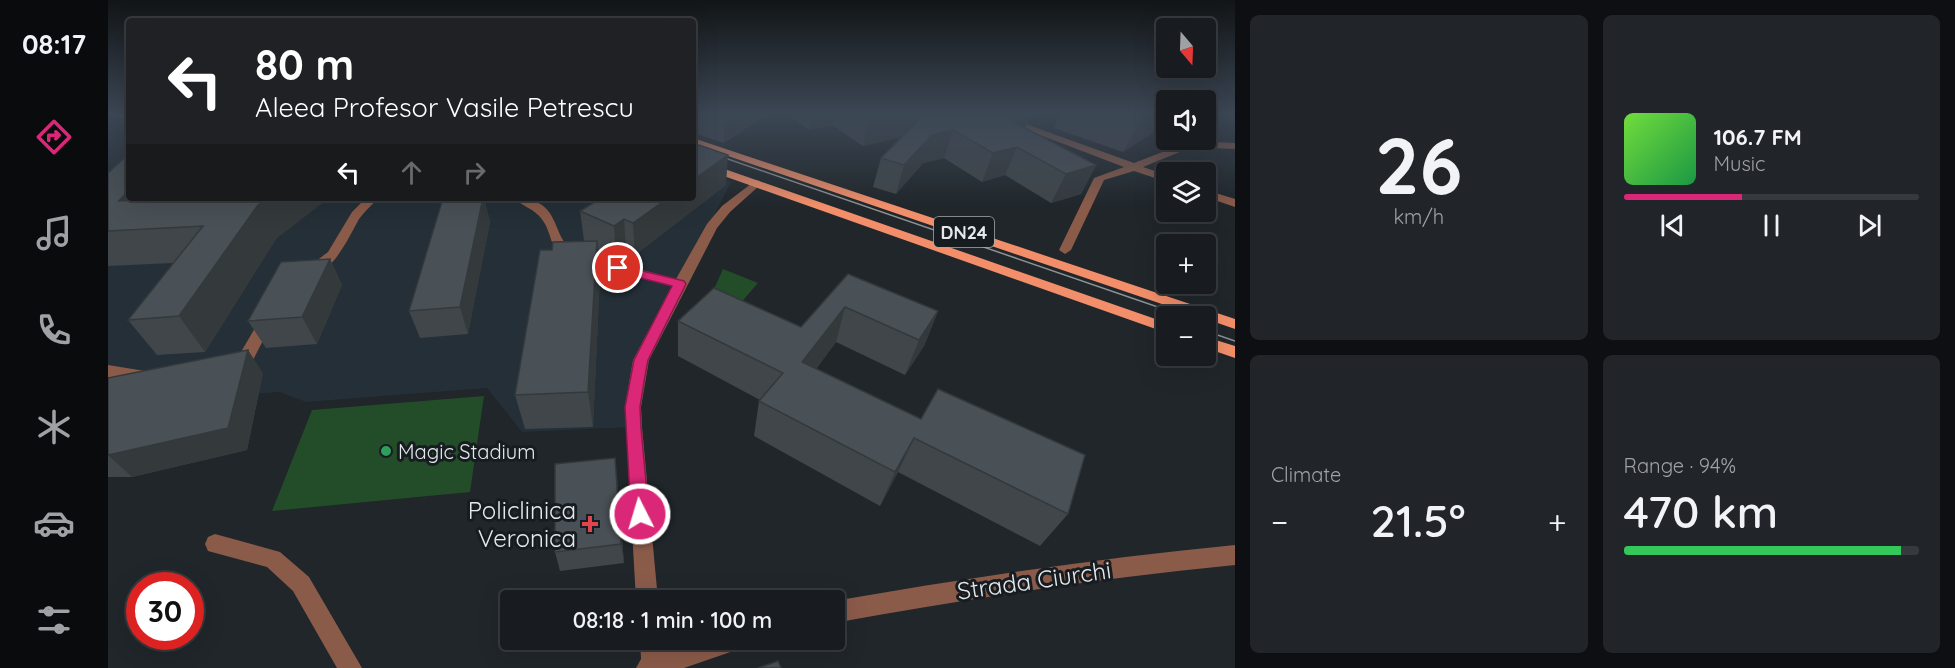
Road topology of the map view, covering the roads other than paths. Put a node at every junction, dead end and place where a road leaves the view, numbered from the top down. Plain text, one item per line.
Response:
1 (705, 145) edge
2 (1074, 145) edge
3 (1188, 145) edge
4 (1217, 145) edge
5 (1235, 146) edge
6 (696, 162) edge
7 (1133, 167) junction
8 (1156, 175) edge
9 (756, 183) junction
10 (1216, 196) edge
11 (369, 201) edge
12 (525, 201) edge
13 (1235, 203) edge
14 (1065, 250) dead end
15 (303, 276) edge
16 (680, 284) junction
17 (274, 305) edge
18 (1156, 324) edge
19 (1235, 324) edge
20 (1216, 345) edge
21 (1235, 352) edge
22 (220, 364) edge
23 (108, 371) edge
24 (164, 374) edge
25 (216, 544) dead end
26 (1235, 555) edge
27 (646, 590) edge
28 (845, 610) edge
29 (651, 650) edge
30 (703, 650) edge
31 (650, 667) edge
32 (350, 668) edge

1 - 19 main road, DN24
2 - 7 street
3 - 7 street
4 - 5 street
6 - 9 main road, DN24
7 - 8 street
7 - 14 street
9 - 16 street
9 - 18 main road, DN24
10 - 13 street
11 - 15 street
12 - 16 street
16 - 27 street
17 - 22 street
20 - 21 main road
23 - 24 street
25 - 32 street
26 - 28 street, Strada Ciurchi
29 - 31 street
30 - 31 street

